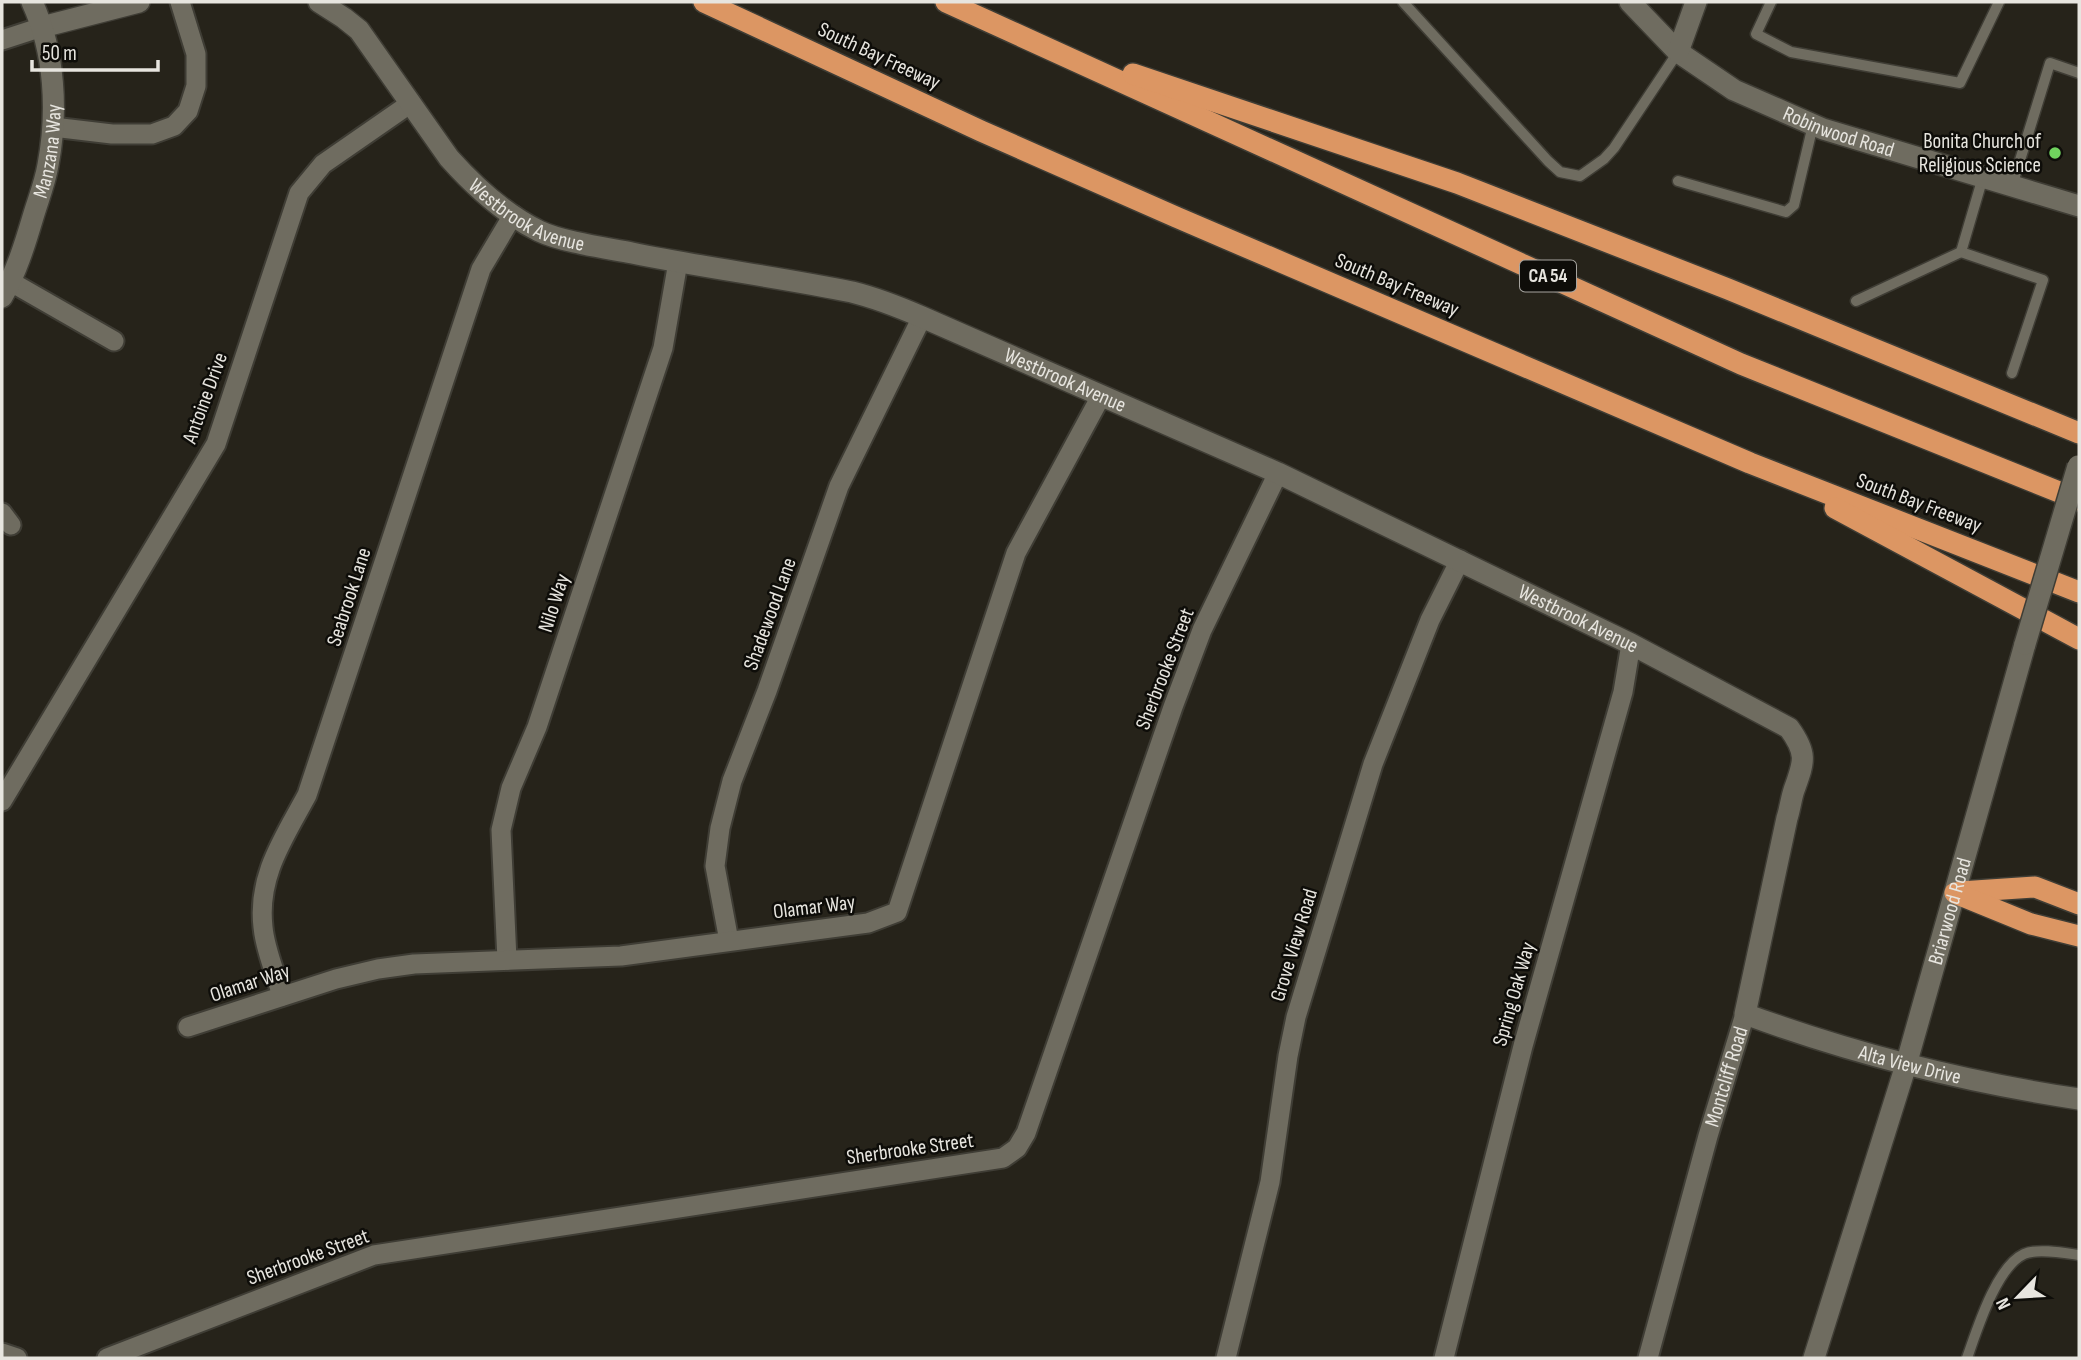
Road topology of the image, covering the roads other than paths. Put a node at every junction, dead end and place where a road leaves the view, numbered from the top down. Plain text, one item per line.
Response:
1 (32, 2) edge
2 (139, 2) edge
3 (180, 2) edge
4 (319, 2) edge
5 (704, 2) edge
6 (946, 2) edge
7 (1403, 2) edge
8 (1630, 2) edge
9 (1696, 2) edge
10 (1771, 2) edge
11 (1999, 2) edge
12 (42, 27) junction
13 (1023, 37) junction
14 (2, 40) edge
15 (1678, 52) junction
16 (2079, 73) edge
17 (411, 103) junction
18 (1813, 125) junction
19 (53, 127) junction
20 (1983, 177) junction
21 (1678, 181) dead end
22 (2012, 186) junction
23 (2079, 206) edge
24 (513, 215) junction
25 (1961, 252) junction
26 (678, 262) junction
27 (6, 290) edge
28 (1856, 301) dead end
29 (922, 317) junction
30 (114, 341) dead end
31 (2012, 373) dead end
32 (1101, 396) junction
33 (2079, 433) edge
34 (1750, 463) junction
35 (2079, 465) edge
36 (1278, 473) junction
37 (2079, 500) edge
38 (1460, 560) junction
39 (2079, 592) edge
40 (2079, 639) edge
41 (1631, 644) junction
42 (1794, 790) joint
43 (2, 801) edge
44 (1955, 892) junction
45 (2079, 904) edge
46 (2079, 936) edge
47 (729, 941) junction
48 (507, 960) junction
49 (282, 996) junction
50 (1745, 1014) junction
51 (188, 1027) dead end
52 (1906, 1065) junction
53 (2079, 1099) edge
54 (2079, 1255) edge
55 (2, 1353) edge
56 (16, 1358) edge
57 (107, 1358) edge
58 (1226, 1358) edge
59 (1444, 1358) edge
60 (1648, 1358) edge
61 (1814, 1358) edge
62 (1967, 1358) edge

1 - 12 street, Manzana Way
2 - 12 street
3 - 19 street
4 - 17 street, Westbrook Avenue
5 - 34 highway, South Bay Freeway
6 - 13 highway, CA 54
7 - 15 lane
8 - 15 street, Robinwood Road
9 - 15 street
10 - 11 lane
12 - 14 street
12 - 19 street, Manzana Way
13 - 33 highway
13 - 37 highway, CA 54
15 - 18 street, Robinwood Road
16 - 22 lane
17 - 24 street, Westbrook Avenue
17 - 43 street, Antoine Drive
18 - 20 street, Robinwood Road
18 - 21 lane
19 - 27 street, Manzana Way
20 - 22 street, Robinwood Road
20 - 25 lane
22 - 23 street, Robinwood Road
24 - 26 street, Westbrook Avenue
24 - 49 street, Seabrook Lane
25 - 28 lane
25 - 31 lane
26 - 29 street, Westbrook Avenue
26 - 48 street, Nilo Way
27 - 30 street
29 - 32 street, Westbrook Avenue
29 - 47 street, Shadewood Lane
32 - 36 street, Westbrook Avenue
32 - 47 street, Olamar Way
34 - 39 highway, South Bay Freeway
34 - 40 highway
35 - 44 street, Briarwood Road, bridge
36 - 38 street, Westbrook Avenue
36 - 57 street, Sherbrooke Street
38 - 41 street, Westbrook Avenue
38 - 58 street, Grove View Road
41 - 42 street, Westbrook Avenue
41 - 59 street, Spring Oak Way
42 - 50 street, Montcliff Road
44 - 45 highway
44 - 46 highway
44 - 52 street, Briarwood Road
47 - 48 street, Olamar Way
48 - 49 street, Olamar Way
49 - 51 street, Olamar Way
50 - 52 street, Alta View Drive
50 - 60 street, Montcliff Road
52 - 53 street, Alta View Drive
52 - 61 street, Briarwood Road
54 - 62 lane
55 - 56 street

